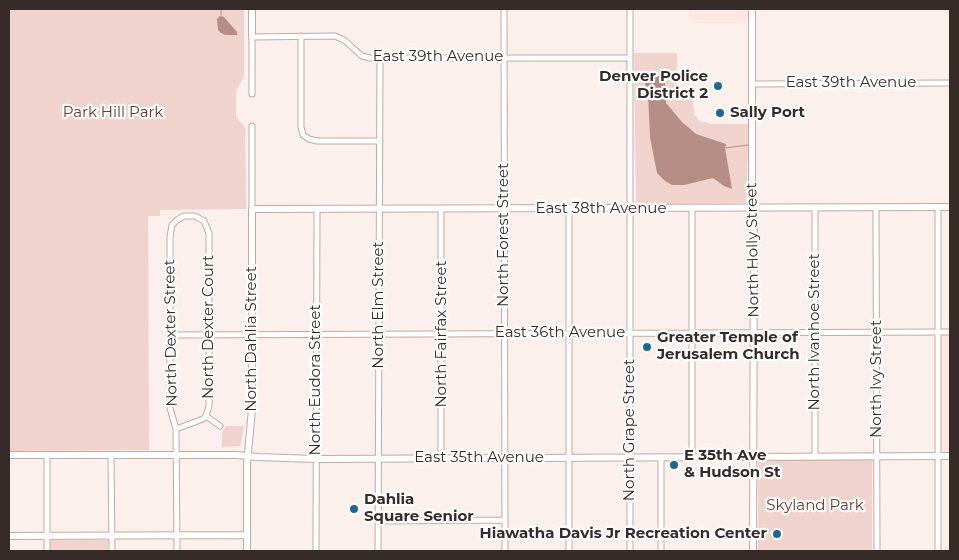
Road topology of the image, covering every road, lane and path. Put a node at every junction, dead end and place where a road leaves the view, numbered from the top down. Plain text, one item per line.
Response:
1 (252, 9) edge
2 (504, 9) edge
3 (630, 9) edge
4 (752, 9) edge
5 (301, 36) junction
6 (252, 37) junction
7 (380, 58) junction
8 (504, 58) junction
9 (630, 58) junction
10 (950, 83) edge
11 (752, 84) junction
12 (252, 94) dead end
13 (252, 126) dead end
14 (380, 141) junction
15 (938, 207) junction
16 (950, 207) edge
17 (692, 208) junction
18 (752, 208) junction
19 (815, 208) junction
20 (876, 208) junction
21 (252, 209) junction
22 (317, 209) junction
23 (380, 209) junction
24 (442, 209) junction
25 (504, 209) junction
26 (569, 209) junction
27 (630, 209) junction
28 (189, 216) joint
29 (754, 332) junction
30 (815, 332) junction
31 (877, 332) junction
32 (938, 332) junction
33 (950, 332) edge
34 (569, 333) junction
35 (630, 333) junction
36 (692, 333) junction
37 (317, 334) junction
38 (379, 334) junction
39 (442, 334) junction
40 (504, 334) junction
41 (171, 335) junction
42 (210, 335) junction
43 (252, 335) junction
44 (206, 416) junction
45 (220, 426) dead end
46 (176, 429) junction
47 (178, 454) junction
48 (9, 455) edge
49 (47, 455) junction
50 (111, 455) junction
51 (248, 456) junction
52 (815, 456) junction
53 (877, 456) junction
54 (938, 456) junction
55 (950, 456) edge
56 (661, 457) junction
57 (692, 457) junction
58 (754, 457) junction
59 (441, 458) junction
60 (505, 458) junction
61 (568, 458) junction
62 (630, 458) junction
63 (316, 459) junction
64 (378, 459) junction
65 (505, 520) junction
66 (378, 521) junction
67 (46, 535) junction
68 (112, 535) junction
69 (177, 535) junction
70 (9, 536) edge
71 (246, 536) junction
72 (46, 551) edge
73 (112, 551) edge
74 (177, 551) edge
75 (246, 551) edge
76 (316, 551) edge
77 (378, 551) edge
78 (505, 551) edge
79 (568, 551) edge
80 (630, 551) edge
81 (661, 551) edge
82 (753, 551) edge
83 (877, 551) edge
84 (938, 551) edge

1 - 6 street
2 - 8 street, North Forest Street
3 - 9 street, North Grape Street
4 - 11 street, North Holly Street
5 - 6 street, East 39th Avenue
5 - 7 street, East 39th Avenue
5 - 14 street
6 - 12 street
7 - 8 street, East 39th Avenue
7 - 14 street, North Elm Street
8 - 9 street, East 39th Avenue
8 - 25 street, North Forest Street
9 - 27 street, North Grape Street
10 - 11 street, East 39th Avenue
11 - 18 street, North Holly Street
13 - 21 street, North Dahlia Street
14 - 23 street, North Elm Street
15 - 16 street, East 38th Avenue
15 - 20 street, East 38th Avenue
15 - 32 street
17 - 18 street, East 38th Avenue
17 - 27 street, East 38th Avenue
17 - 36 street
18 - 19 street, East 38th Avenue
18 - 29 street, North Holly Street
19 - 20 street, East 38th Avenue
19 - 30 street, North Ivanhoe Street
20 - 31 street, North Ivy Street
21 - 22 street, East 38th Avenue
21 - 43 street, North Dahlia Street
22 - 23 street, East 38th Avenue
22 - 37 street, North Eudora Street
23 - 24 street, East 38th Avenue
23 - 38 street, North Elm Street
24 - 25 street, East 38th Avenue
24 - 39 street, North Fairfax Street
25 - 26 street, East 38th Avenue
25 - 40 street, North Forest Street
26 - 27 street, East 38th Avenue
26 - 34 street
27 - 35 street, North Grape Street
28 - 41 street, North Dexter Street
28 - 42 street, North Dexter Court
29 - 30 street, East 36th Avenue
29 - 36 street, East 36th Avenue
29 - 58 street, North Holly Street
30 - 31 street, East 36th Avenue
30 - 52 street, North Ivanhoe Street
31 - 32 street, East 36th Avenue
31 - 53 street, North Ivy Street
32 - 33 street, East 36th Avenue
32 - 54 street
34 - 35 street, East 36th Avenue
34 - 40 street, East 36th Avenue
34 - 61 street
35 - 36 street, East 36th Avenue
35 - 62 street, North Grape Street
36 - 57 street
37 - 38 street, East 36th Avenue
37 - 43 street, East 36th Avenue
37 - 63 street, North Eudora Street
38 - 39 street, East 36th Avenue
38 - 64 street, North Elm Street
39 - 40 street, East 36th Avenue
39 - 59 street, North Fairfax Street
40 - 60 street, North Forest Street
41 - 42 street, East 36th Avenue
41 - 46 street, North Dexter Street
42 - 43 street, East 36th Avenue
42 - 44 street, North Dexter Court
43 - 51 street, North Dahlia Street
44 - 45 street
44 - 46 street, North Dexter Court
46 - 47 street, North Dexter Street
47 - 50 street, East 35th Avenue
47 - 51 street, East 35th Avenue
47 - 69 street, North Dexter Street
48 - 49 street, East 35th Avenue
49 - 50 street, East 35th Avenue
49 - 67 street
50 - 68 street
51 - 63 street, East 35th Avenue
51 - 71 street, North Dahlia Street
52 - 53 street, East 35th Avenue
52 - 58 street, East 35th Avenue
53 - 54 street, East 35th Avenue
53 - 83 street, North Ivy Street
54 - 55 street, East 35th Avenue
54 - 84 street
56 - 57 street, East 35th Avenue
56 - 62 street, East 35th Avenue
56 - 81 street
57 - 58 street, East 35th Avenue
58 - 82 street, North Holly Street
59 - 60 street, East 35th Avenue
59 - 64 street, East 35th Avenue
60 - 61 street, East 35th Avenue
60 - 65 street, North Forest Street
61 - 62 street, East 35th Avenue
61 - 79 street
62 - 80 street, North Grape Street
63 - 64 street, East 35th Avenue
63 - 76 street, North Eudora Street
64 - 66 street, North Elm Street
65 - 66 street
65 - 78 street, North Forest Street
66 - 77 street, North Elm Street
67 - 68 street
67 - 70 street
67 - 72 street
68 - 69 street
68 - 73 street
69 - 71 street
69 - 74 street, North Dexter Street
71 - 75 street, North Dahlia Street

